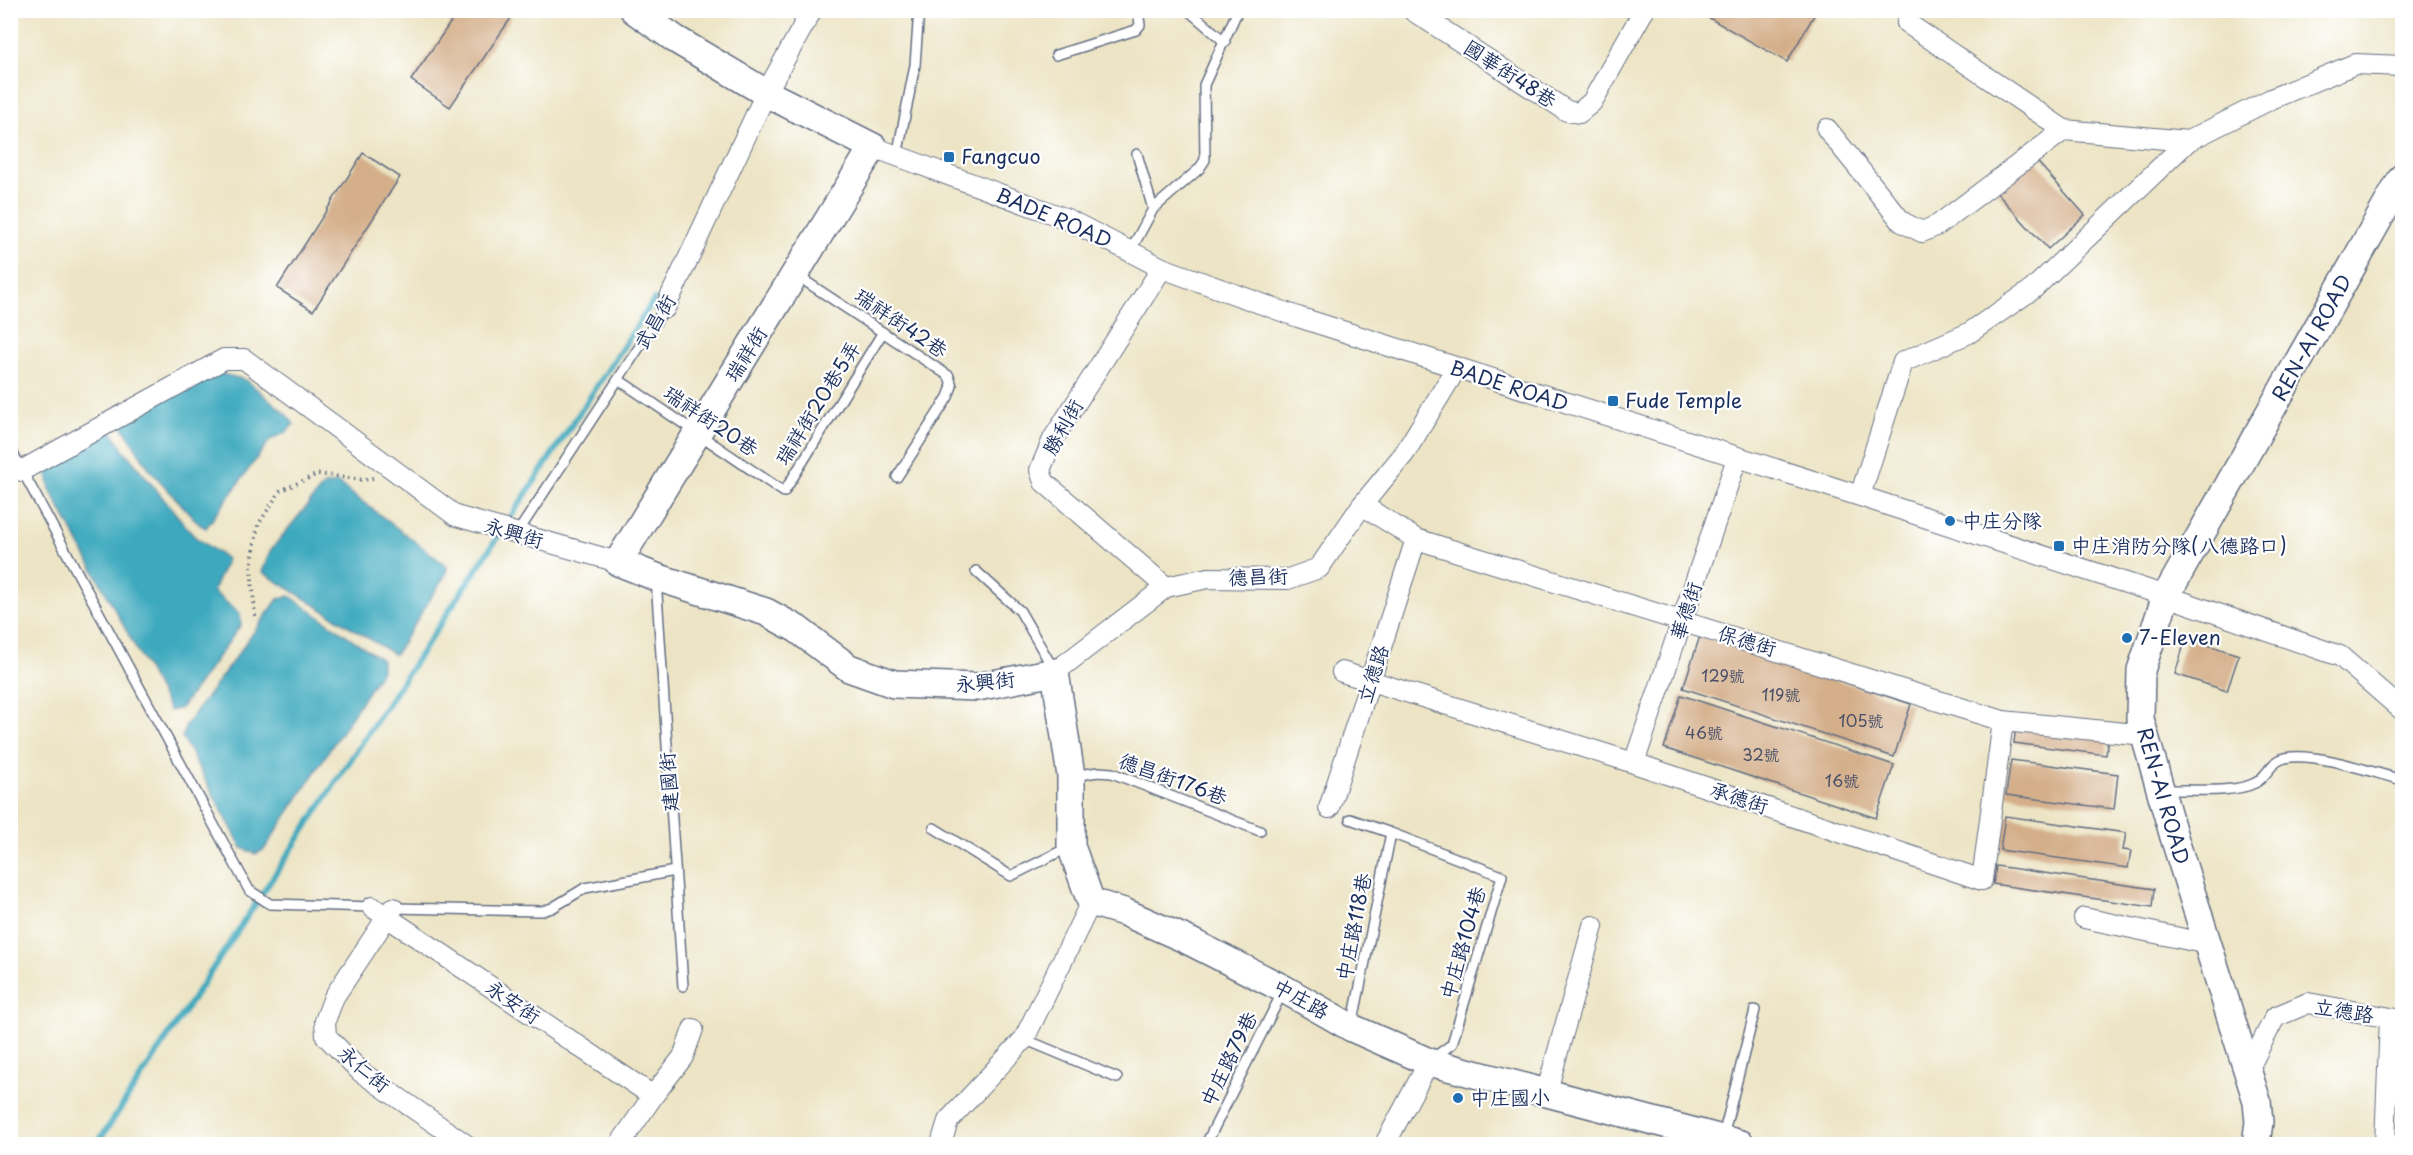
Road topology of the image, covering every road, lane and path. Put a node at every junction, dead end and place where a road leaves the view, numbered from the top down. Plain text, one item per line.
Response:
1 (634, 10) edge
2 (812, 10) edge
3 (919, 10) edge
4 (1138, 10) edge
5 (1188, 10) edge
6 (1238, 10) edge
7 (1412, 10) edge
8 (1644, 10) edge
9 (1907, 23) dead end
10 (1225, 42) junction
11 (1056, 56) dead end
12 (2403, 66) edge
13 (766, 93) junction
14 (1827, 129) dead end
15 (2064, 130) junction
16 (2188, 141) junction
17 (885, 151) junction
18 (1137, 154) dead end
19 (2403, 178) edge
20 (1153, 209) junction
21 (1131, 250) junction
22 (1162, 268) junction
23 (795, 274) junction
24 (665, 308) joint
25 (883, 332) junction
26 (1456, 369) junction
27 (619, 380) junction
28 (697, 433) junction
29 (10, 448) edge
30 (1737, 458) junction
31 (21, 471) junction
32 (397, 473) junction
33 (897, 477) dead end
34 (784, 492) joint
35 (1860, 496) junction
36 (1362, 505) junction
37 (506, 532) junction
38 (1416, 539) junction
39 (618, 562) junction
40 (976, 571) dead end
41 (656, 577) junction
42 (1166, 587) junction
43 (2166, 596) junction
44 (255, 616) dead end
45 (1683, 621) junction
46 (1055, 672) junction
47 (1342, 672) dead end
48 (1371, 681) junction
49 (2403, 710) edge
50 (2003, 721) junction
51 (2145, 735) junction
52 (1635, 763) junction
53 (1071, 776) junction
54 (2403, 780) edge
55 (2160, 790) junction
56 (1329, 808) dead end
57 (1350, 819) dead end
58 (934, 828) dead end
59 (1260, 831) dead end
60 (1392, 833) junction
61 (1071, 846) junction
62 (675, 871) junction
63 (1091, 902) junction
64 (384, 911) junction
65 (2084, 918) dead end
66 (1593, 926) dead end
67 (2208, 944) junction
68 (683, 986) dead end
69 (1284, 989) junction
70 (1755, 1010) dead end
71 (2396, 1019) edge
72 (1352, 1028) junction
73 (693, 1029) dead end
74 (1024, 1039) junction
75 (1429, 1062) junction
76 (2248, 1070) junction
77 (1117, 1078) dead end
78 (1546, 1094) junction
79 (653, 1096) junction
80 (1732, 1142) edge
81 (465, 1144) edge
82 (620, 1144) edge
83 (941, 1144) edge
84 (1206, 1144) edge
85 (1385, 1144) edge
86 (2256, 1144) edge
87 (2385, 1144) edge

1 - 13 street, BADE ROAD
2 - 13 street, 武昌街
3 - 17 lane
4 - 11 lane
5 - 10 lane
6 - 10 lane
7 - 8 street, 國華街48巷
9 - 15 street
10 - 20 lane
12 - 16 street
13 - 17 street, BADE ROAD
13 - 24 street, 武昌街
14 - 15 street
15 - 16 street
16 - 35 street
17 - 21 street, BADE ROAD
17 - 23 street, 瑞祥街
18 - 20 lane
19 - 43 street, REN-AI ROAD
20 - 21 lane
21 - 22 street, BADE ROAD
22 - 26 street, BADE ROAD
22 - 42 street, 勝利街
23 - 25 lane, 瑞祥街42巷
23 - 28 street, 瑞祥街
24 - 27 lane, 武昌街
25 - 33 lane, 瑞祥街42巷
25 - 34 lane, 瑞祥街20巷5弄
26 - 30 street, BADE ROAD
26 - 36 street, 德昌街
27 - 28 lane, 瑞祥街20巷
27 - 37 lane, 武昌街
28 - 34 lane, 瑞祥街20巷
28 - 39 street, 瑞祥街
29 - 31 lane
30 - 35 street, BADE ROAD
30 - 45 street, 華德街
31 - 32 street, 永興街
31 - 64 lane
32 - 37 street, 永興街
32 - 44 path
35 - 43 street, BADE ROAD
36 - 38 street, 保德街
36 - 42 street, 德昌街
37 - 39 street, 永興街
38 - 45 street, 保德街
38 - 48 street, 立德路
39 - 41 street, 永興街
40 - 46 lane
41 - 46 street, 永興街
41 - 62 lane, 建國街
42 - 46 street, 德昌街
43 - 49 street, BADE ROAD
43 - 51 street, REN-AI ROAD
45 - 50 street, 保德街
45 - 52 street, 華德街
46 - 53 street
47 - 48 street, 承德街
48 - 52 street, 承德街
48 - 56 street, 立德路
50 - 51 street, 保德街
50 - 52 street, 承德街
51 - 55 street, REN-AI ROAD
53 - 59 lane, 德昌街176巷
53 - 61 street
54 - 55 lane
55 - 67 street, REN-AI ROAD
57 - 60 lane, 中庄路104巷
58 - 61 lane
60 - 72 lane, 中庄路118巷
60 - 75 lane, 中庄路104巷
61 - 63 street
62 - 64 lane
62 - 68 lane, 建國街
63 - 69 street, 中庄路
63 - 74 street
64 - 79 street, 永安街
64 - 81 street, 永仁街
65 - 67 street
66 - 78 street
67 - 76 street, REN-AI ROAD
69 - 72 street, 中庄路
69 - 84 lane, 中庄路79巷
70 - 80 lane
71 - 76 street, 立德路
71 - 87 street
72 - 75 street, 中庄路
73 - 79 street
74 - 77 lane
74 - 83 street
75 - 78 street, 中庄路
75 - 85 street
76 - 86 street, REN-AI ROAD
78 - 80 street, 中庄路
79 - 82 street

